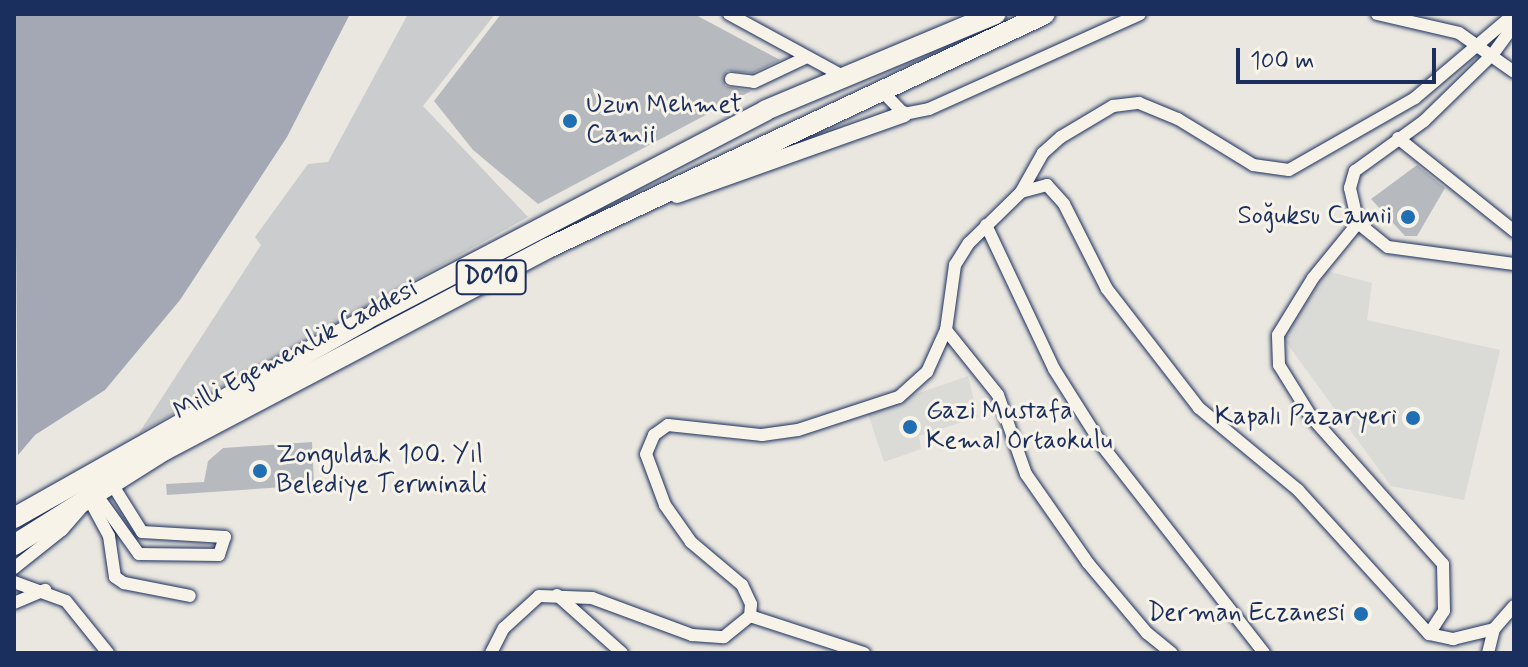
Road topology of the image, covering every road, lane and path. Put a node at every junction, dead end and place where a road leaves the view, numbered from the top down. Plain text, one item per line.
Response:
1 (729, 14) edge
2 (996, 14) edge
3 (1045, 14) edge
4 (1140, 14) edge
5 (1377, 14) edge
6 (1514, 14) edge
7 (1514, 25) edge
8 (1479, 43) junction
9 (1493, 54) junction
10 (805, 58) junction
11 (869, 63) junction
12 (1514, 72) edge
13 (841, 75) junction
14 (731, 79) dead end
15 (880, 89) junction
16 (853, 100) junction
17 (900, 115) junction
18 (1398, 138) junction
19 (1021, 192) junction
20 (604, 220) junction
21 (1358, 223) junction
22 (986, 225) junction
23 (1514, 231) edge
24 (1514, 264) edge
25 (946, 330) junction
26 (100, 480) junction
27 (14, 518) edge
28 (14, 545) edge
29 (14, 568) edge
30 (14, 582) edge
31 (45, 590) junction
32 (557, 595) junction
33 (190, 596) dead end
34 (14, 603) edge
35 (1514, 606) edge
36 (750, 616) junction
37 (1494, 629) junction
38 (1429, 634) junction
39 (108, 653) edge
40 (491, 653) edge
41 (622, 653) edge
42 (864, 653) edge
43 (1172, 653) edge
44 (1264, 653) edge
45 (1488, 653) edge

1 - 10 street
2 - 11 highway, Milli Egemenlik Caddesi / D010
3 - 15 highway, Milli Egemenlik Caddesi / D010
4 - 17 street
5 - 8 street
6 - 8 street
7 - 9 street
8 - 9 street
8 - 19 street
9 - 12 street
9 - 18 street
10 - 13 street
10 - 14 street
11 - 13 highway, Milli Egemenlik Caddesi / D010
11 - 15 highway
13 - 16 highway
13 - 26 highway, Milli Egemenlik Caddesi / D010
15 - 16 highway, Milli Egemenlik Caddesi / D010
15 - 17 street
16 - 17 main road
16 - 20 highway, Milli Egemenlik Caddesi / D010
17 - 20 main road
18 - 21 street
18 - 23 street
19 - 22 street
19 - 38 street
20 - 26 highway, Milli Egemenlik Caddesi / D010
21 - 24 street
21 - 38 street
22 - 25 street
22 - 44 street
25 - 36 street
25 - 43 street
26 - 26 street
26 - 27 highway, Milli Egemenlik Caddesi / D010
26 - 28 highway, Milli Egemenlik Caddesi / D010
26 - 29 street
26 - 33 street
30 - 31 street
31 - 34 street
31 - 39 street
32 - 36 street
32 - 40 street
32 - 41 street
35 - 37 street
36 - 42 street
37 - 38 street
37 - 45 street

